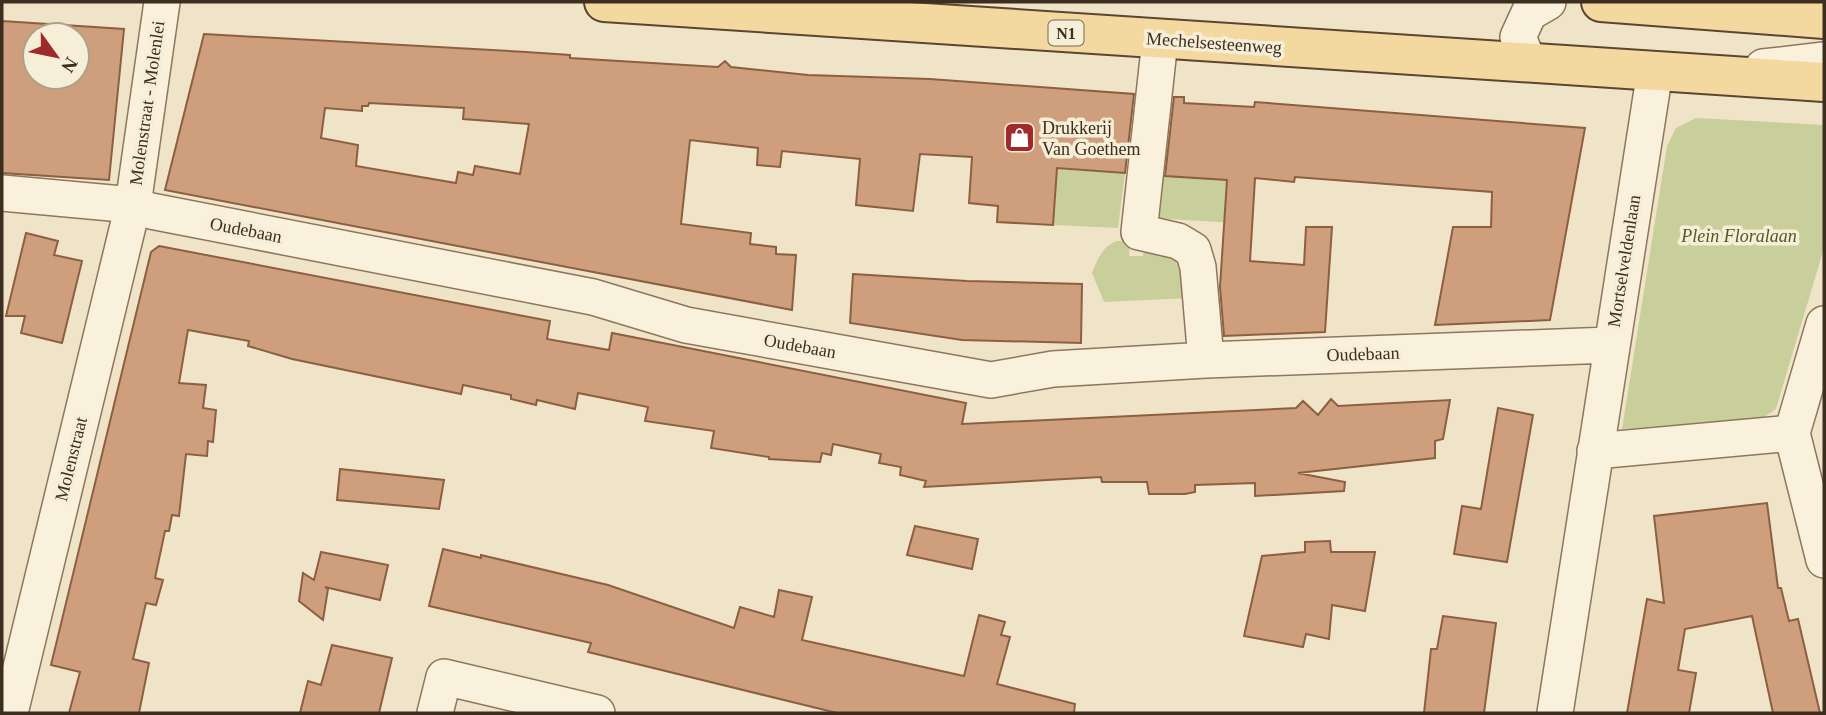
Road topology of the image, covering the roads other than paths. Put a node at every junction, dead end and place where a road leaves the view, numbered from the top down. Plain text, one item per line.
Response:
1 (162, 2) edge
2 (604, 2) edge
3 (817, 2) edge
4 (1548, 2) edge
5 (1601, 2) edge
6 (1824, 19) edge
7 (1160, 40) junction
8 (1526, 57) junction
9 (1824, 61) edge
10 (1777, 65) junction
11 (1655, 71) junction
12 (1711, 75) junction
13 (1824, 82) edge
14 (2, 194) edge
15 (133, 205) junction
16 (1824, 324) edge
17 (1610, 345) junction
18 (1206, 360) junction
19 (1792, 433) junction
20 (1595, 452) junction
21 (1824, 561) edge
22 (8, 709) edge
23 (435, 713) edge
24 (597, 713) edge
25 (1555, 713) edge

1 - 15 street, Molenstraat - Molenlei
2 - 7 main road, Mechelsesteenweg / N1
3 - 8 street
4 - 8 street
5 - 6 main road
7 - 8 main road, Mechelsesteenweg / N1
7 - 18 street
8 - 10 street
8 - 11 main road, Mechelsesteenweg / N1
9 - 10 street
10 - 12 street
11 - 12 main road, Mechelsesteenweg / N1
11 - 17 street, Mortselveldenlaan
12 - 13 main road, Mechelsesteenweg / N1
14 - 15 street, Oudebaan
15 - 18 street, Oudebaan
15 - 22 street, Molenstraat
16 - 19 street
17 - 18 street, Oudebaan
17 - 20 street, Mortselveldenlaan
19 - 20 street
19 - 21 street
20 - 25 street, Mortselveldenlaan
23 - 24 street

